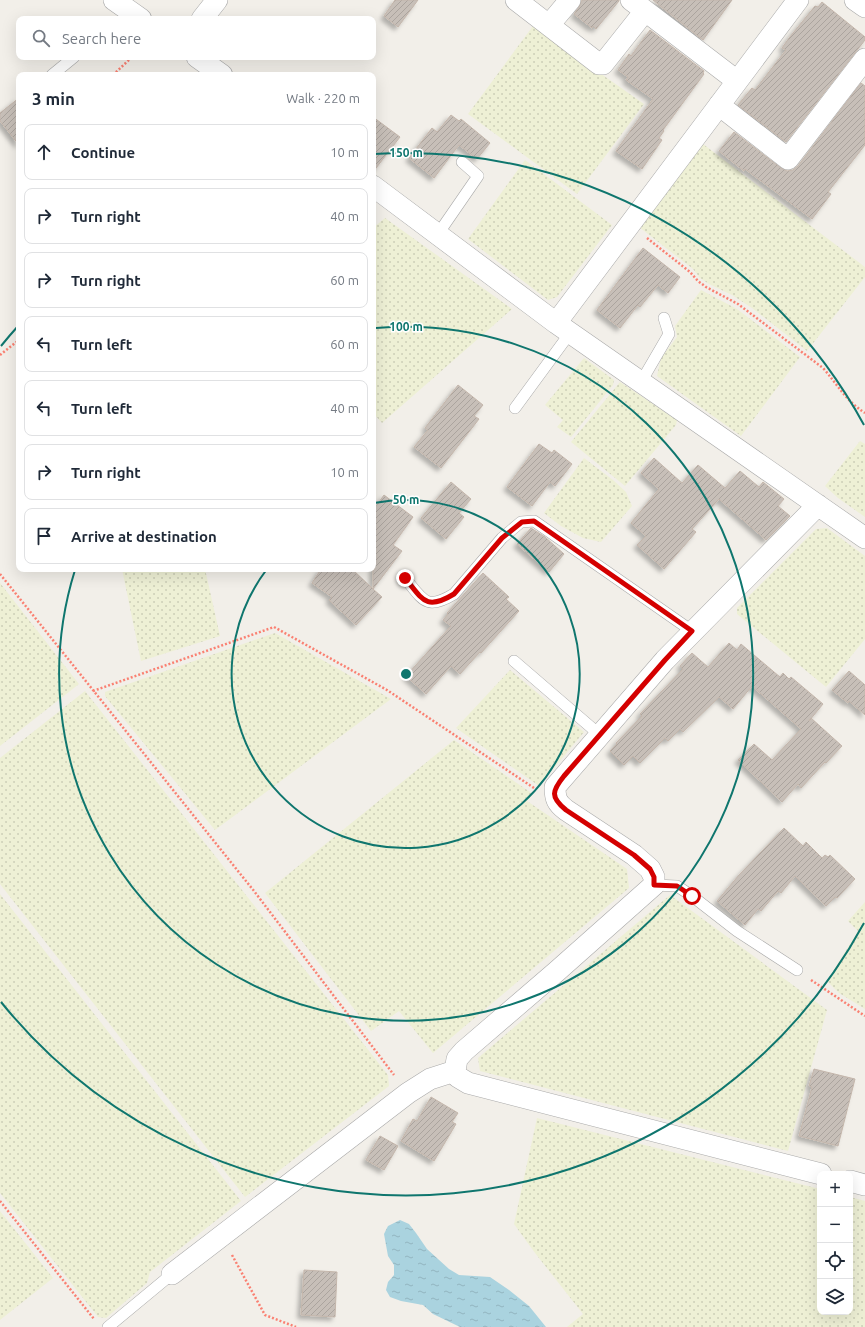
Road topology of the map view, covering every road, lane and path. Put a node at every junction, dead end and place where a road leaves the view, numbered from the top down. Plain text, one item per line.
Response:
1 (217, 0) edge
2 (516, 0) edge
3 (570, 0) edge
4 (798, 0) edge
5 (855, 0) edge
6 (638, 5) edge
7 (865, 7) edge
8 (204, 16) edge
9 (549, 25) junction
10 (865, 59) edge
11 (70, 60) edge
12 (129, 60) edge
13 (202, 60) edge
14 (56, 72) edge
15 (116, 72) edge
16 (218, 72) edge
17 (737, 81) junction
18 (720, 105) junction
19 (462, 162) dead end
20 (376, 188) edge
21 (629, 225) junction
22 (438, 234) junction
23 (664, 318) dead end
24 (563, 328) junction
25 (16, 342) edge
26 (0, 354) edge
27 (641, 382) junction
28 (515, 408) dead end
29 (865, 413) edge
30 (818, 505) junction
31 (865, 538) edge
32 (0, 574) edge
33 (405, 578) dead end
34 (692, 631) junction
35 (514, 661) dead end
36 (93, 690) junction
37 (600, 735) junction
38 (555, 796) junction
39 (654, 885) junction
40 (797, 970) joint
41 (865, 1016) edge
42 (455, 1071) junction
43 (408, 1093) junction
44 (817, 1173) edge
45 (853, 1182) edge
46 (865, 1185) edge
47 (0, 1201) edge
48 (222, 1236) junction
49 (172, 1274) joint
50 (96, 1321) dead end
51 (108, 1327) edge
52 (296, 1327) edge

1 - 8 street
2 - 9 street
3 - 9 street
4 - 17 street
5 - 7 street
6 - 9 street
6 - 17 street
10 - 18 street
11 - 14 lane
12 - 15 path
13 - 16 street
17 - 18 street
18 - 21 street
19 - 22 lane
20 - 22 street
21 - 24 street
21 - 29 path
22 - 24 street
23 - 27 lane
24 - 27 street
24 - 28 lane
25 - 26 path
27 - 30 street
30 - 31 street
30 - 34 street
32 - 36 path
33 - 34 lane
34 - 37 street
35 - 37 lane
36 - 38 path
36 - 43 path
37 - 38 street
38 - 39 street
39 - 40 lane
39 - 42 street
40 - 41 path
42 - 43 street
42 - 44 street
43 - 48 street
45 - 46 street
47 - 50 path
48 - 49 street
48 - 52 path
49 - 51 lane

